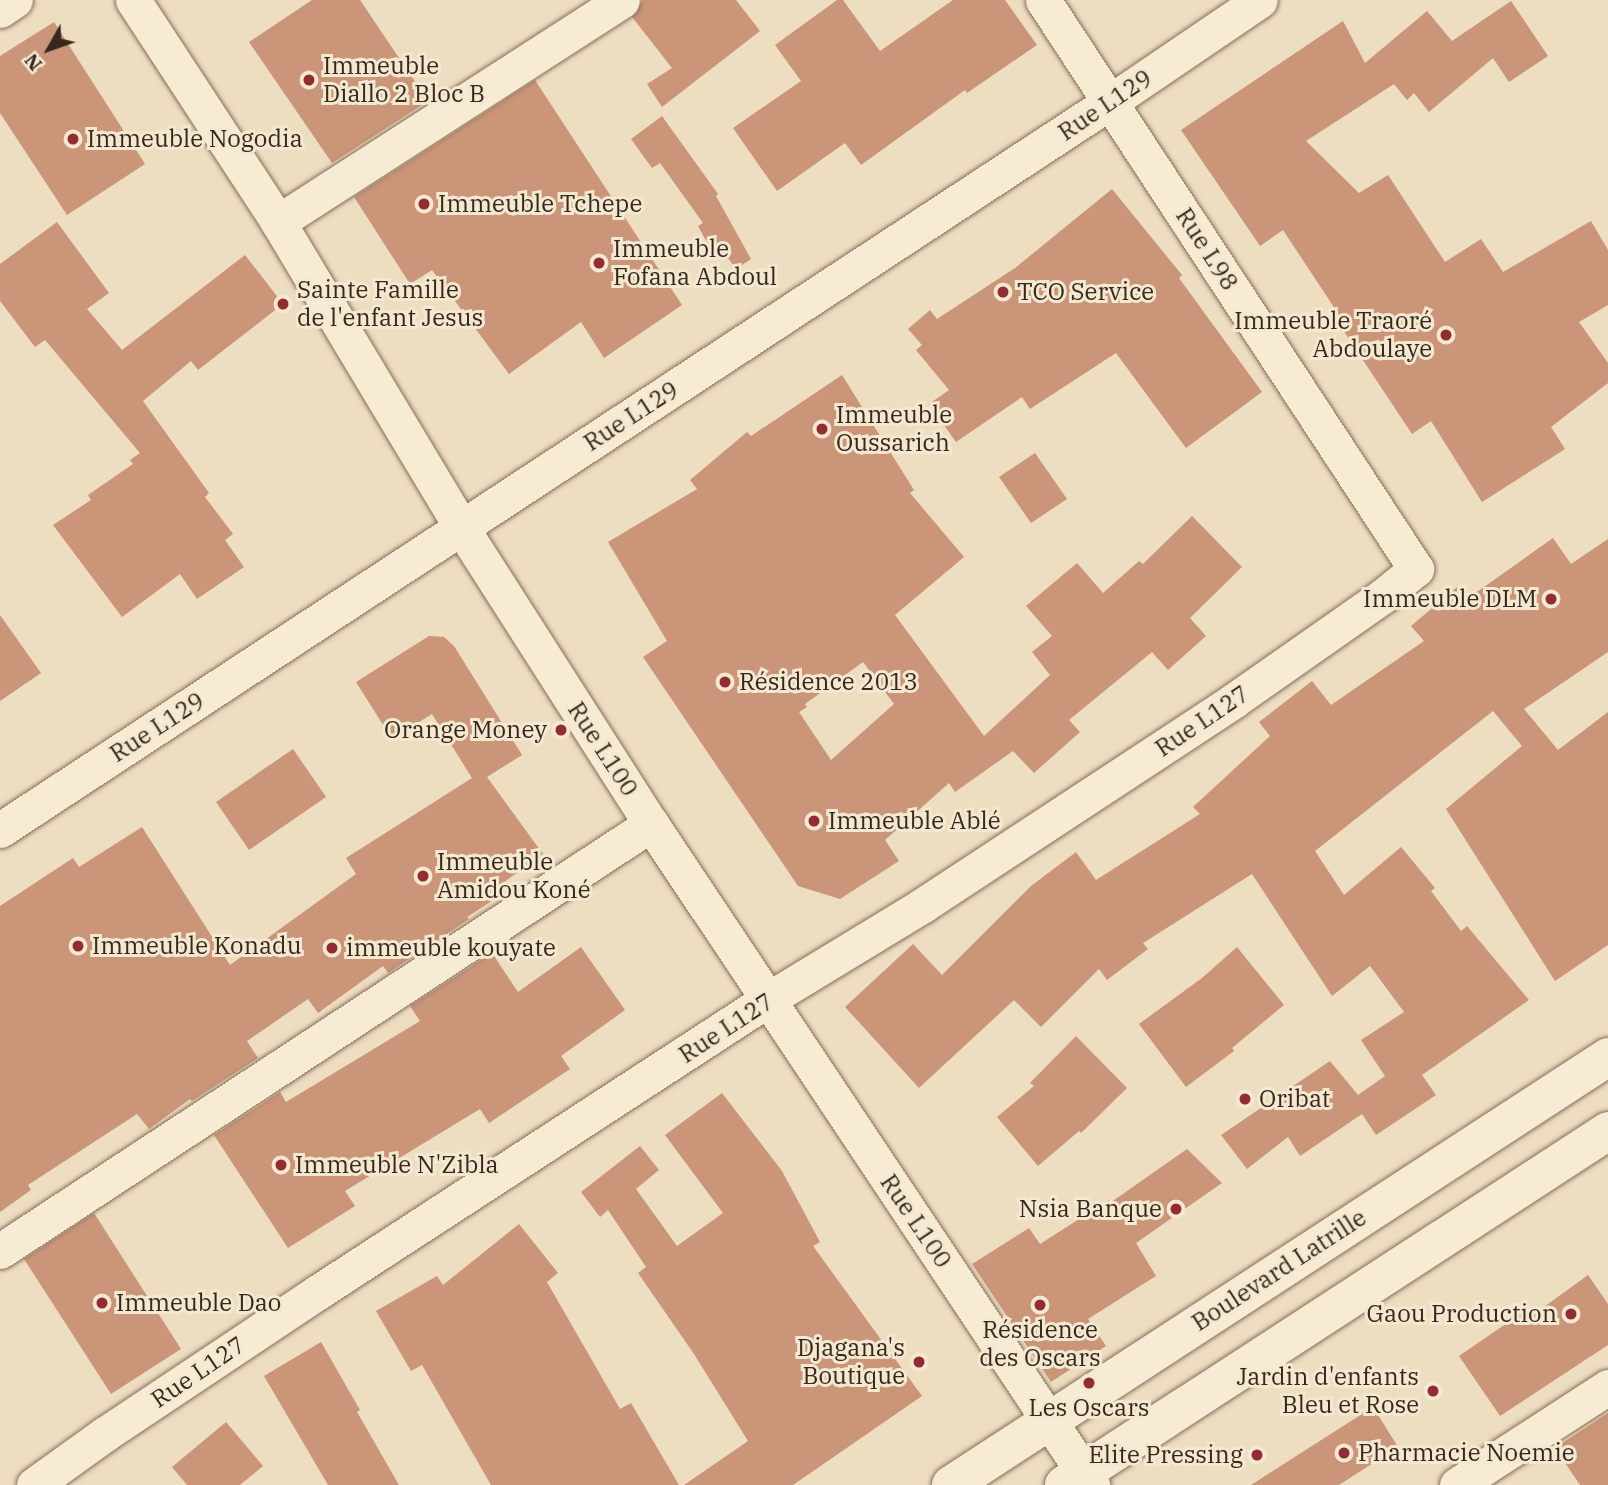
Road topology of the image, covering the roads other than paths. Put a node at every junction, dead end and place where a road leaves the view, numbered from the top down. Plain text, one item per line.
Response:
1 (15, 0) edge
2 (133, 0) edge
3 (622, 0) edge
4 (1043, 0) edge
5 (1260, 0) edge
6 (0, 10) edge
7 (1110, 102) junction
8 (278, 222) junction
9 (461, 527) junction
10 (1416, 569) joint
11 (651, 824) junction
12 (0, 830) edge
13 (767, 1000) junction
14 (1608, 1056) edge
15 (1608, 1131) edge
16 (0, 1251) edge
17 (1608, 1387) edge
18 (1051, 1420) junction
19 (1080, 1481) edge
20 (34, 1485) edge
21 (951, 1485) edge
22 (1457, 1485) edge

1 - 6 street
2 - 8 street, Rue L100
3 - 8 street
4 - 7 street, Rue L98
5 - 7 street, Rue L129
7 - 9 street, Rue L129
7 - 10 street, Rue L98
8 - 9 street, Rue L100
9 - 11 street, Rue L100
9 - 12 street, Rue L129
10 - 13 street, Rue L127
11 - 13 street, Rue L100
11 - 16 street
13 - 18 street, Rue L100
13 - 20 street, Rue L127
14 - 18 main road, Boulevard Latrille
15 - 19 main road
17 - 22 street
18 - 19 street, Rue L100
18 - 21 main road, Boulevard Latrille

